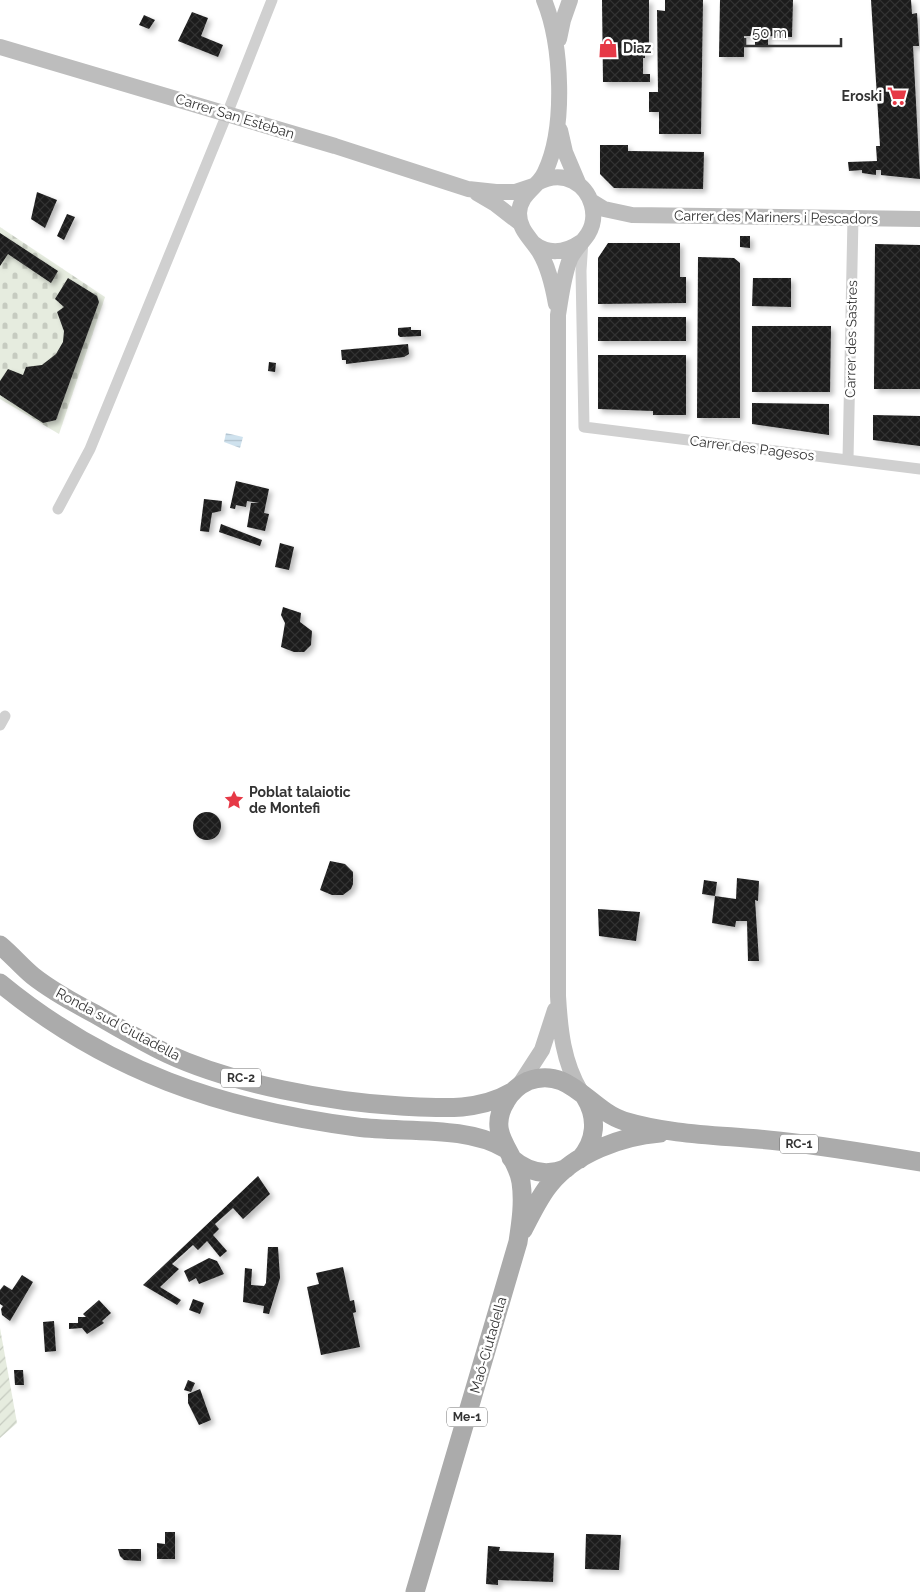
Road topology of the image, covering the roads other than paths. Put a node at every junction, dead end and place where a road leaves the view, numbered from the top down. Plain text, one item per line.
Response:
1 (272, 0) edge
2 (544, 0) edge
3 (570, 0) edge
4 (0, 47) edge
5 (558, 56) junction
6 (227, 114) junction
7 (558, 118) junction
8 (535, 184) junction
9 (579, 185) junction
10 (468, 189) junction
11 (591, 201) junction
12 (632, 215) junction
13 (853, 218) junction
14 (920, 218) edge
15 (520, 223) junction
16 (585, 237) junction
17 (531, 241) junction
18 (558, 315) junction
19 (848, 460) junction
20 (920, 469) edge
21 (58, 509) dead end
22 (0, 945) edge
23 (0, 983) edge
24 (558, 996) junction
25 (516, 1089) junction
26 (583, 1094) junction
27 (676, 1132) junction
28 (508, 1153) junction
29 (920, 1162) edge
30 (574, 1164) junction
31 (518, 1242) junction
32 (415, 1592) edge

1 - 6 street
2 - 5 main road
3 - 5 main road
4 - 6 main road, Carrer San Esteban
5 - 7 main road
6 - 10 main road, Carrer San Esteban
6 - 21 street
7 - 8 main road
7 - 9 main road
8 - 9 main road
8 - 10 main road, Carrer San Esteban
8 - 15 main road
9 - 11 main road
10 - 15 main road, Carrer San Esteban
11 - 12 main road, Carrer des Mariners i Pescadors
11 - 16 main road, Me-1
12 - 13 main road, Carrer des Mariners i Pescadors
12 - 16 main road, Carrer des Mariners i Pescadors
13 - 14 main road, Carrer des Mariners i Pescadors
13 - 19 street, Carrer des Sastres
15 - 17 main road, Me-1
16 - 17 main road
16 - 18 main road, Me-1
16 - 19 street, Carrer des Pagesos
17 - 18 main road, Me-1
18 - 24 main road, Me-1
19 - 20 street, Carrer des Pagesos
22 - 25 main road, Ronda sud Ciutadella / RC-2
23 - 28 main road, Ronda sud Ciutadella / RC-2
24 - 25 main road, Me-1
24 - 26 main road, Me-1
25 - 26 main road
25 - 28 main road, Me-1
26 - 27 main road, RC-1
26 - 30 main road, Me-1
27 - 29 main road, RC-1
27 - 30 main road, RC-1
28 - 30 main road
28 - 31 main road, Me-1
30 - 31 main road, Me-1
31 - 32 main road, Maó-Ciutadella / Me-1

